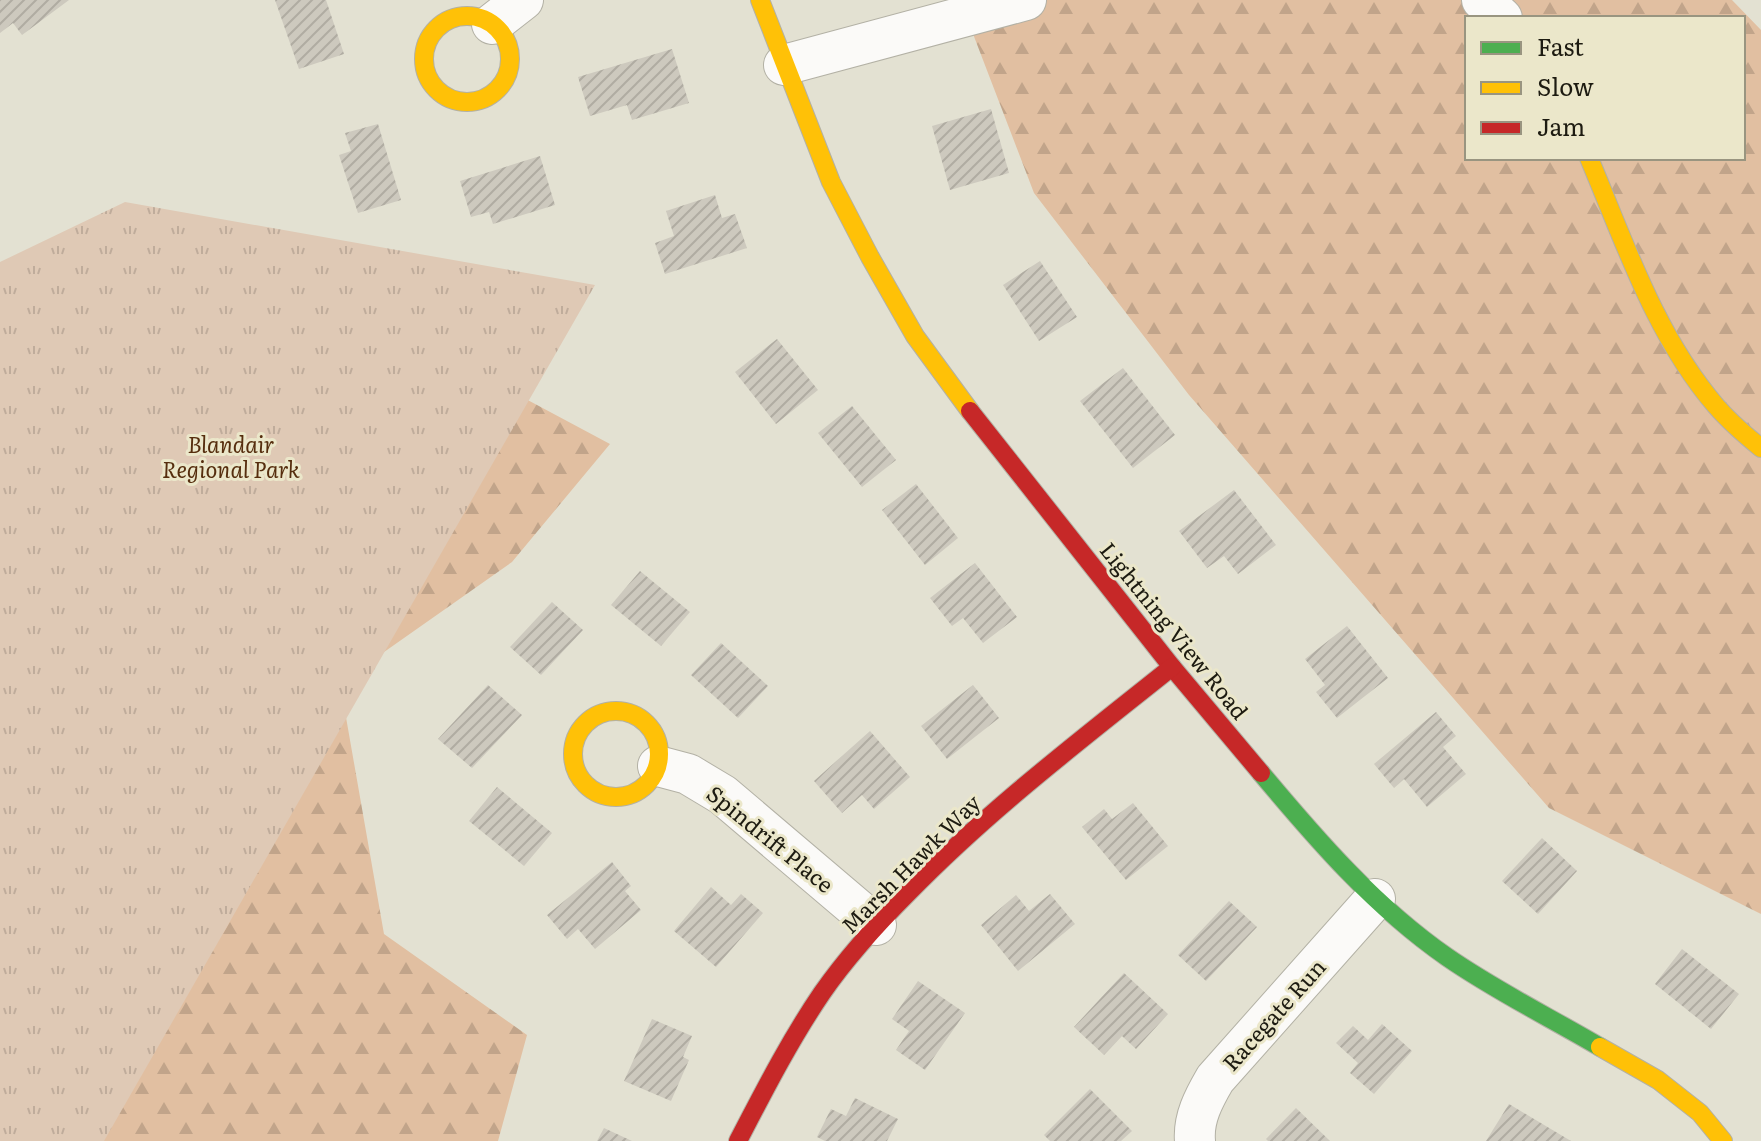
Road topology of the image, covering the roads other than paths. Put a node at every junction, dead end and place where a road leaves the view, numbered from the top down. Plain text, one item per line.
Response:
1 (760, 0) edge
2 (1026, 0) edge
3 (1482, 0) edge
4 (508, 12) edge
5 (1500, 16) edge
6 (784, 65) junction
7 (1590, 160) edge
8 (1761, 448) edge
9 (1172, 667) junction
10 (658, 766) junction
11 (1375, 899) junction
12 (876, 925) junction
13 (738, 1141) edge
14 (1195, 1141) edge
15 (1723, 1141) edge

1 - 6 street, Lightning View Road
2 - 6 street
3 - 5 street
4 - 4 street
6 - 9 street, Lightning View Road
7 - 8 street
9 - 11 street, Lightning View Road
9 - 12 street, Marsh Hawk Way
10 - 10 street
10 - 12 street, Spindrift Place
11 - 14 street, Racegate Run
11 - 15 street, Lightning View Road
12 - 13 street, Marsh Hawk Way

